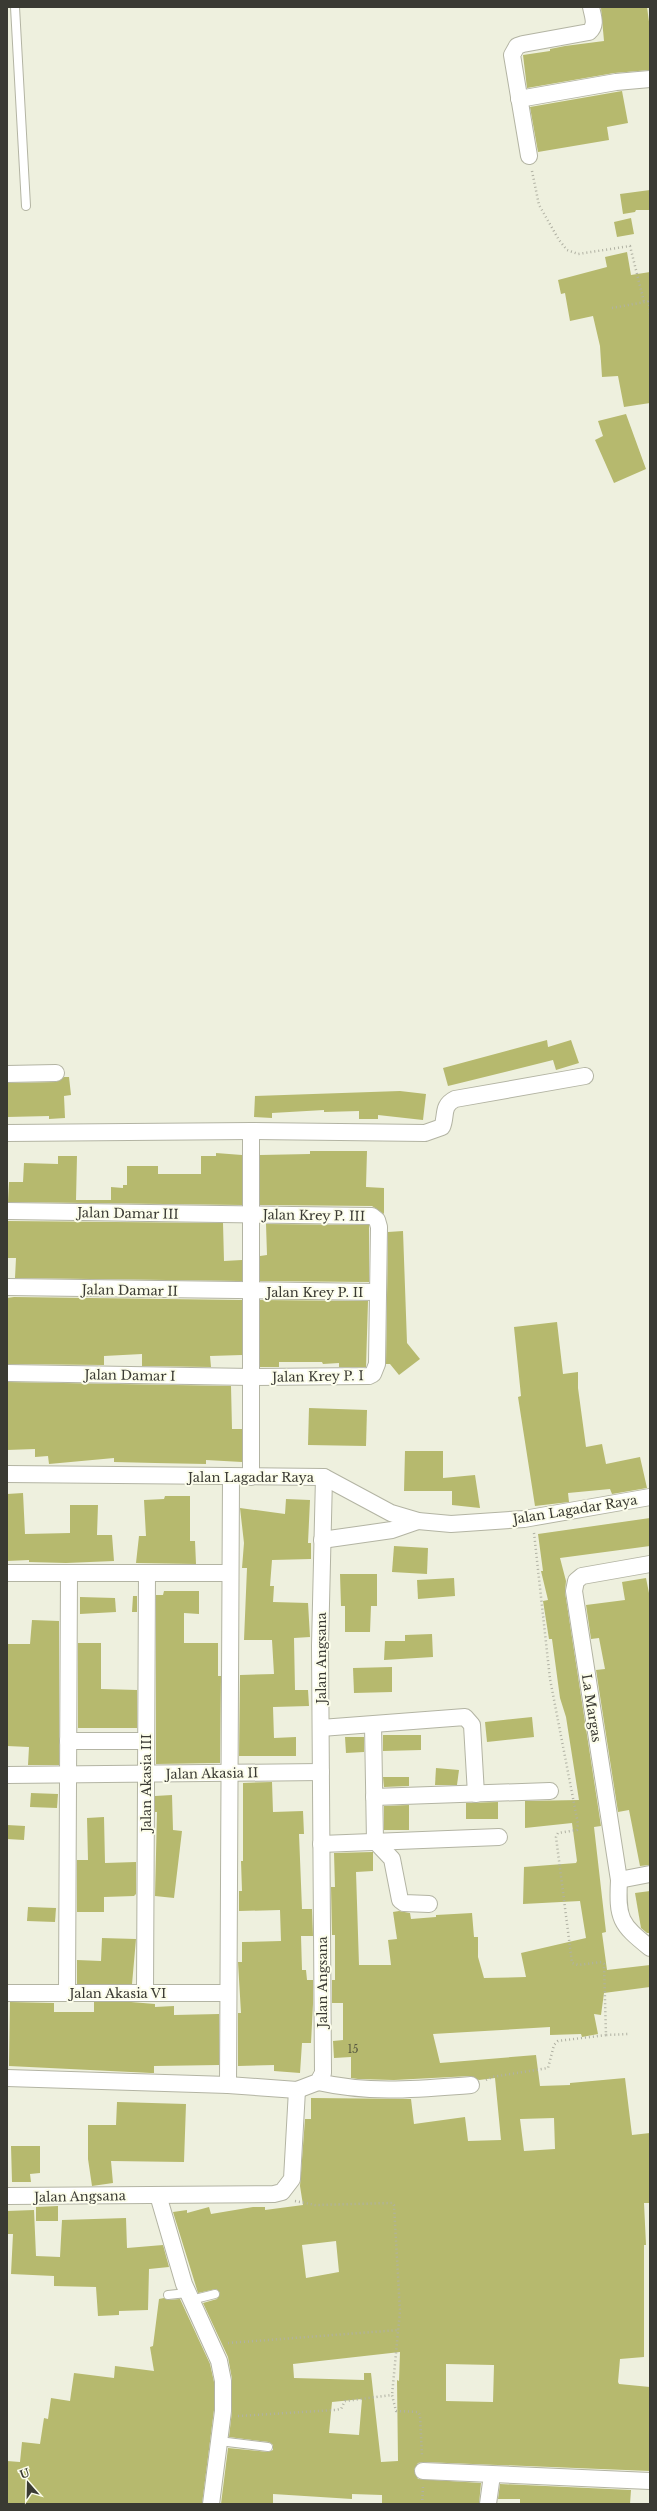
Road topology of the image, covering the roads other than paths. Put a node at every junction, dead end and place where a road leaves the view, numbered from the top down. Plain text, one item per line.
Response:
1 (15, 7) edge
2 (590, 7) edge
3 (650, 79) edge
4 (519, 99) junction
5 (529, 156) road end
6 (26, 206) dead end
7 (56, 1073) dead end
8 (7, 1074) edge
9 (585, 1076) dead end
10 (251, 1131) junction
11 (7, 1133) edge
12 (7, 1211) edge
13 (250, 1214) junction
14 (377, 1220) joint
15 (7, 1287) edge
16 (252, 1292) junction
17 (378, 1292) junction
18 (7, 1372) edge
19 (252, 1377) junction
20 (7, 1474) edge
21 (251, 1477) junction
22 (324, 1477) junction
23 (231, 1478) junction
24 (650, 1497) edge
25 (418, 1521) junction
26 (322, 1540) junction
27 (650, 1564) edge
28 (7, 1573) edge
29 (69, 1573) junction
30 (147, 1573) junction
31 (230, 1573) junction
32 (373, 1726) junction
33 (321, 1728) junction
34 (68, 1741) junction
35 (146, 1741) junction
36 (321, 1772) junction
37 (229, 1773) junction
38 (146, 1774) junction
39 (7, 1775) edge
40 (68, 1775) junction
41 (550, 1791) dead end
42 (476, 1794) junction
43 (374, 1797) junction
44 (499, 1837) dead end
45 (375, 1842) junction
46 (322, 1844) junction
47 (650, 1874) edge
48 (619, 1880) junction
49 (429, 1904) dead end
50 (650, 1948) edge
51 (7, 1993) edge
52 (67, 1993) junction
53 (145, 1993) junction
54 (228, 1993) junction
55 (7, 2078) edge
56 (318, 2082) junction
57 (228, 2085) junction
58 (472, 2085) road end
59 (297, 2090) junction
60 (158, 2195) junction
61 (7, 2196) edge
62 (215, 2294) dead end
63 (168, 2295) dead end
64 (189, 2297) junction
65 (219, 2441) junction
66 (268, 2447) dead end
67 (423, 2471) road end
68 (492, 2474) junction
69 (650, 2481) edge
70 (211, 2504) edge
71 (488, 2504) edge

1 - 6 lane
2 - 4 street
3 - 4 street
4 - 5 street
7 - 8 street
9 - 10 street
10 - 11 street
10 - 13 street
12 - 13 street, Jalan Damar III
13 - 14 street, Jalan Krey P. III
13 - 16 street
14 - 17 street, Jalan Krey P. I
15 - 16 street, Jalan Damar II
16 - 17 street, Jalan Krey P. II
16 - 19 street
17 - 19 street, Jalan Krey P. I
18 - 19 street, Jalan Damar I
19 - 21 street
20 - 23 street, Jalan Lagadar Raya
21 - 22 street, Jalan Lagadar Raya
21 - 23 street, Jalan Lagadar Raya
22 - 25 street, Jalan Lagadar Raya
22 - 26 street, Jalan Angsana
23 - 31 street
24 - 25 street, Jalan Lagadar Raya
25 - 26 street
26 - 33 street, Jalan Angsana
27 - 48 street, La Margas
28 - 29 street
29 - 30 street
29 - 34 street
30 - 31 street
30 - 35 street, Jalan Akasia III
31 - 37 street
32 - 33 street
32 - 42 street
32 - 43 street
33 - 36 street, Jalan Angsana
34 - 35 street
34 - 40 street
35 - 38 street, Jalan Akasia III
36 - 37 street, Jalan Akasia II
36 - 46 street, Jalan Angsana
37 - 38 street, Jalan Akasia II
37 - 54 street
38 - 40 street, Jalan Akasia II
38 - 53 street, Jalan Akasia III
39 - 40 street, Jalan Akasia II
40 - 52 street
41 - 42 street
42 - 43 street
43 - 45 street
44 - 45 street
45 - 46 street
45 - 49 street
46 - 56 street, Jalan Angsana
47 - 48 street
48 - 50 street
51 - 52 street, Jalan Akasia VI
52 - 53 street, Jalan Akasia VI
53 - 54 street, Jalan Akasia VI
54 - 57 street
55 - 57 street
56 - 58 street
56 - 59 street
57 - 59 street
59 - 60 street, Jalan Angsana
60 - 61 street, Jalan Angsana
60 - 64 street
62 - 64 lane
63 - 64 lane
64 - 65 street
65 - 66 lane
65 - 70 street
67 - 68 street
68 - 69 street
68 - 71 street

